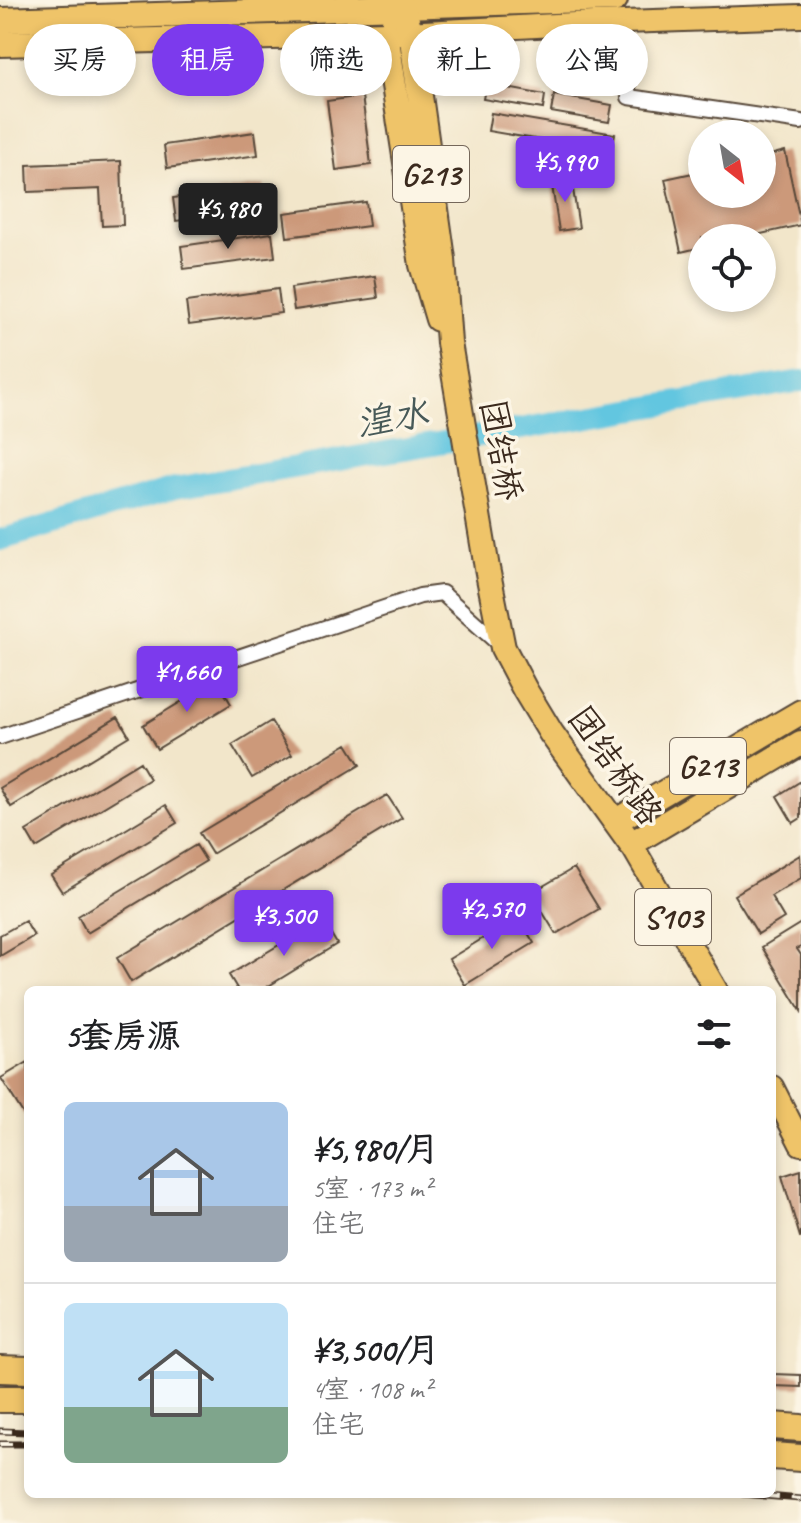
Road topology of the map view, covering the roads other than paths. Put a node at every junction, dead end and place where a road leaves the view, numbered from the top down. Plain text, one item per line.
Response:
1 (402, 7) junction
2 (0, 11) edge
3 (619, 11) edge
4 (801, 16) edge
5 (392, 24) edge
6 (408, 24) edge
7 (490, 24) edge
8 (1, 32) edge
9 (280, 33) edge
10 (392, 72) edge
11 (420, 96) edge
12 (801, 122) edge
13 (449, 343) junction
14 (487, 568) joint
15 (503, 648) junction
16 (801, 712) edge
17 (0, 737) edge
18 (801, 743) edge
19 (616, 821) junction
20 (631, 844) junction
21 (714, 986) edge
22 (776, 1095) edge
23 (801, 1144) edge
24 (0, 1369) edge
25 (24, 1370) edge
26 (0, 1399) edge
27 (24, 1399) edge

1 - 3 main road
1 - 5 main road
1 - 6 highway, G213
1 - 8 highway
2 - 8 street
3 - 4 main road
3 - 7 main road
3 - 12 street
8 - 9 highway
10 - 13 highway, G213
11 - 13 highway, G213
13 - 14 highway, 团结桥 / G213
14 - 15 highway, 团结桥路 / G213
15 - 17 street
15 - 19 highway, 团结桥路 / G213
16 - 19 highway, G213
18 - 20 highway, G213
19 - 20 highway, 团结桥路 / G213
20 - 21 main road, 团结桥路 / S103
22 - 23 main road
24 - 25 highway
26 - 27 highway

